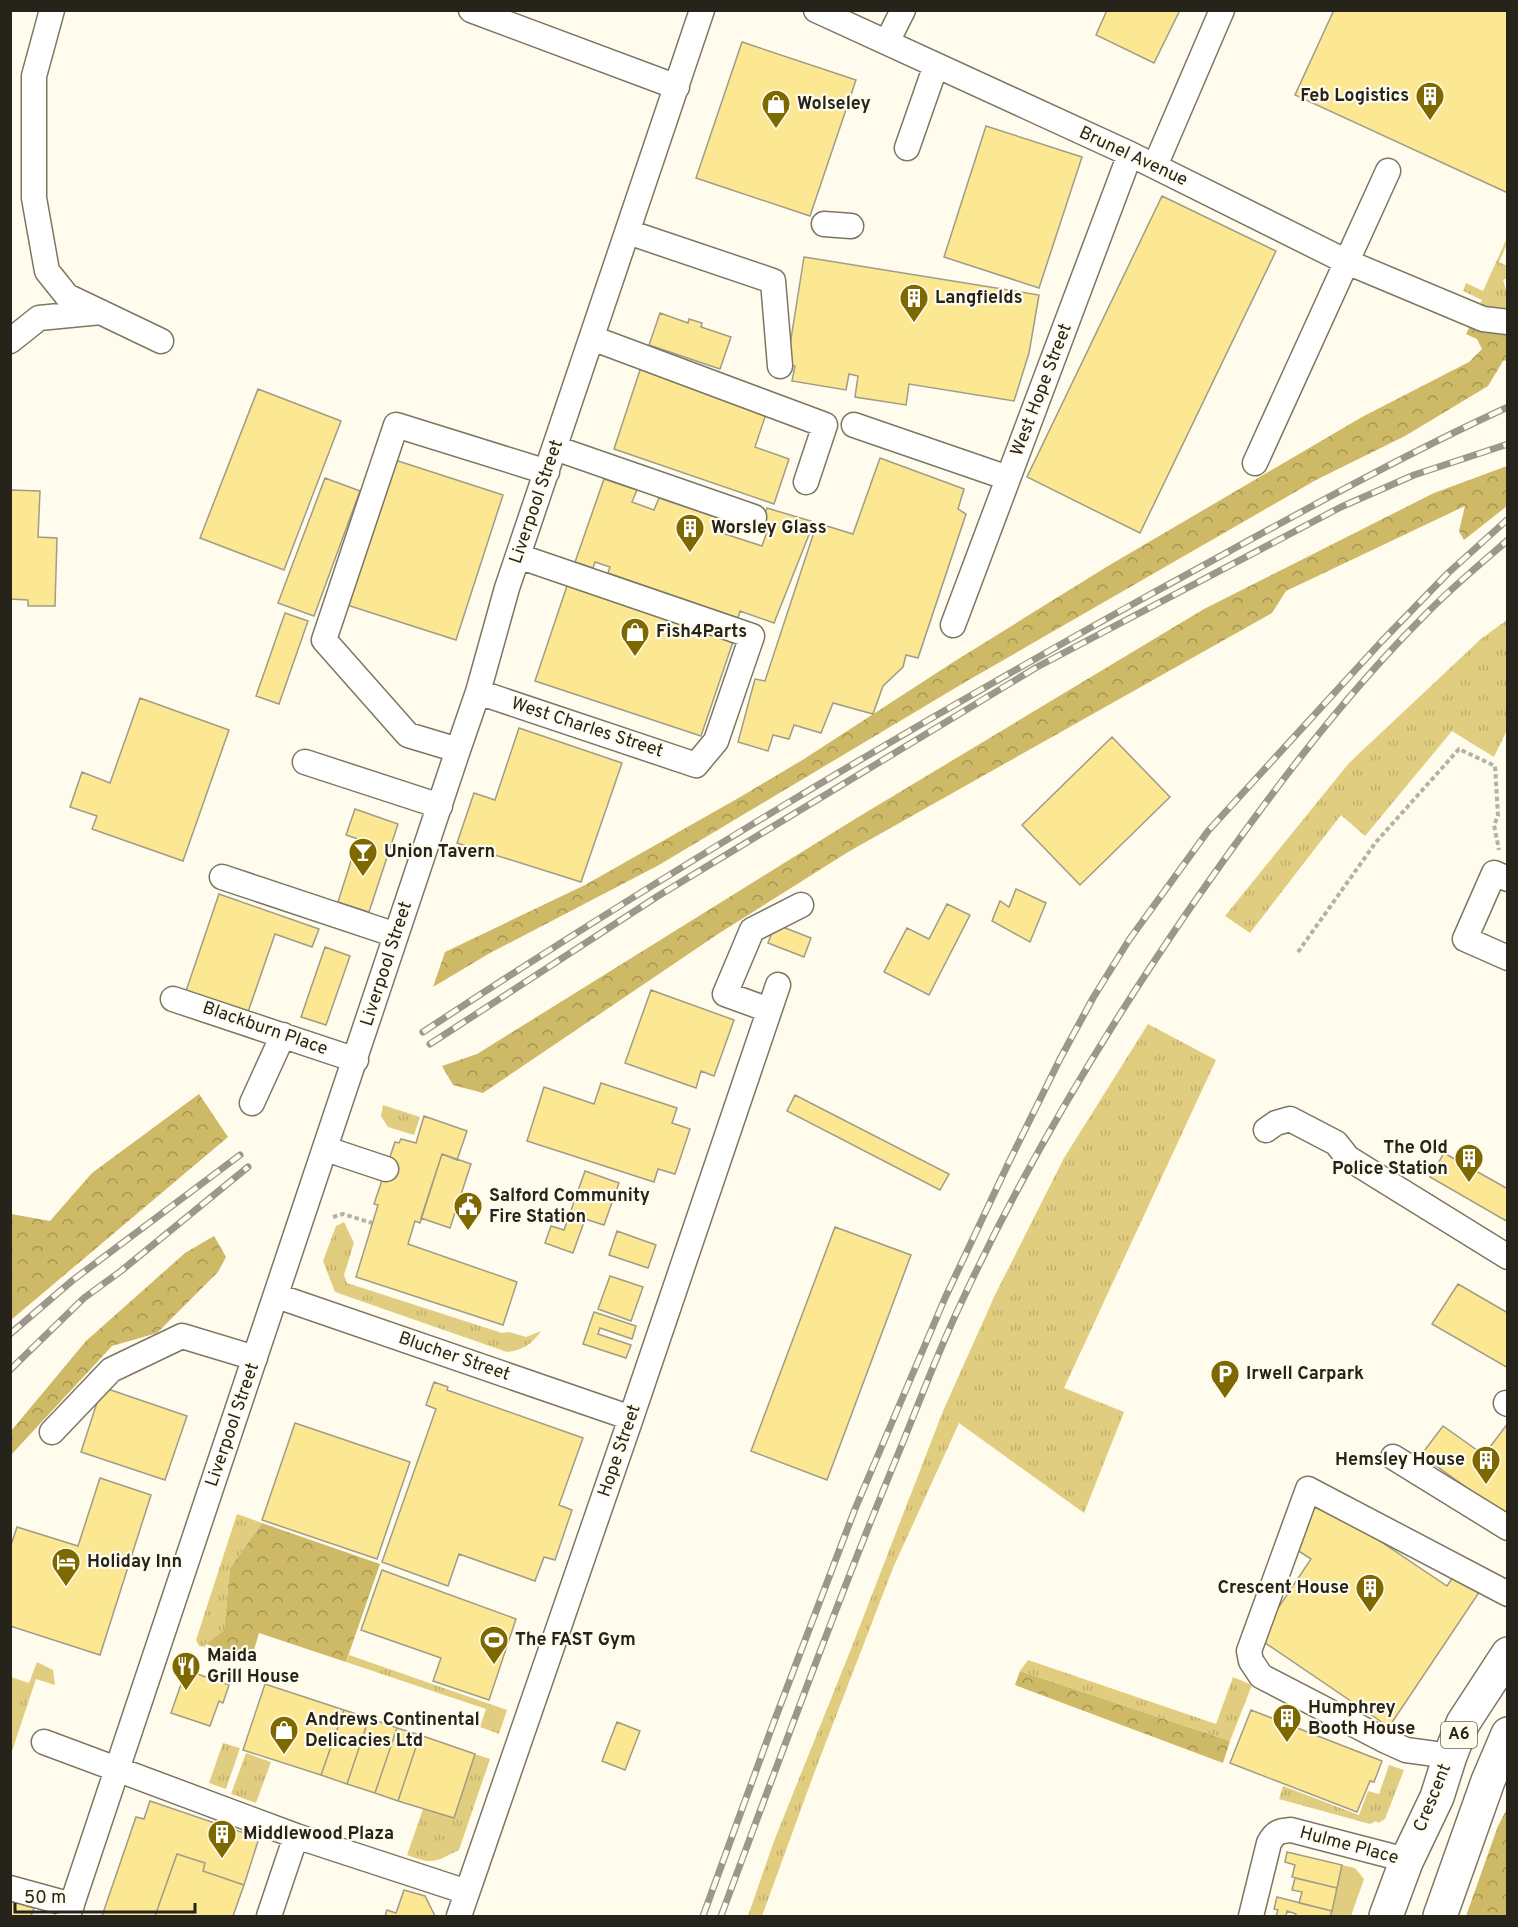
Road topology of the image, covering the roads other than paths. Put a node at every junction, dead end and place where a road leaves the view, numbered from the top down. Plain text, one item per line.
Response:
1 (52, 10) edge
2 (471, 10) edge
3 (702, 10) edge
4 (816, 10) edge
5 (903, 10) edge
6 (1222, 10) edge
7 (887, 42) junction
8 (936, 65) junction
9 (677, 87) junction
10 (907, 148) dead end
11 (1130, 154) junction
12 (1155, 166) junction
13 (1388, 171) dead end
14 (824, 224) dead end
15 (851, 226) dead end
16 (628, 232) junction
17 (1347, 262) junction
18 (101, 312) junction
19 (1508, 322) edge
20 (592, 338) junction
21 (10, 341) edge
22 (161, 341) dead end
23 (780, 366) dead end
24 (854, 425) dead end
25 (555, 448) junction
26 (1255, 463) dead end
27 (547, 472) junction
28 (1008, 478) junction
29 (806, 482) dead end
30 (754, 517) dead end
31 (518, 556) junction
32 (953, 626) dead end
33 (477, 692) junction
34 (458, 750) junction
35 (305, 762) dead end
36 (440, 806) junction
37 (222, 878) dead end
38 (1506, 878) edge
39 (801, 905) dead end
40 (396, 935) junction
41 (1508, 958) edge
42 (778, 985) dead end
43 (173, 999) dead end
44 (769, 1011) junction
45 (283, 1035) junction
46 (356, 1060) junction
47 (252, 1103) dead end
48 (1266, 1130) dead end
49 (326, 1149) junction
50 (386, 1169) dead end
51 (1508, 1257) edge
52 (277, 1296) junction
53 (255, 1358) junction
54 (631, 1418) junction
55 (52, 1432) dead end
56 (1393, 1457) dead end
57 (1508, 1528) edge
58 (1508, 1594) edge
59 (1508, 1654) edge
60 (1508, 1734) edge
61 (44, 1742) dead end
62 (1450, 1756) junction
63 (117, 1769) junction
64 (296, 1836) junction
65 (1407, 1862) junction
66 (10, 1888) edge
67 (467, 1892) junction
68 (70, 1911) edge
69 (269, 1917) edge
70 (459, 1917) edge
71 (1251, 1917) edge
72 (1386, 1917) edge
73 (1440, 1917) edge

1 - 18 street
2 - 9 street
3 - 9 street, Liverpool Street
4 - 7 street, Brunel Avenue
5 - 7 street
6 - 12 street
7 - 8 street, Brunel Avenue
8 - 10 street
8 - 11 street, Brunel Avenue
9 - 16 street, Liverpool Street
11 - 12 street, Brunel Avenue
11 - 28 street, West Hope Street
12 - 17 street, Brunel Avenue
13 - 17 street
14 - 15 street
16 - 20 street, Liverpool Street
16 - 23 street
17 - 19 street, Brunel Avenue
17 - 26 street
18 - 21 street
18 - 22 street
20 - 25 street, Liverpool Street
20 - 29 street
24 - 28 street
25 - 27 street, Liverpool Street
25 - 30 street
27 - 31 street, Liverpool Street
27 - 34 street
28 - 32 street, West Hope Street
31 - 33 street, Liverpool Street
31 - 33 street, West Charles Street
33 - 34 street, Liverpool Street
34 - 36 street, Liverpool Street
35 - 36 street
36 - 40 street, Liverpool Street
37 - 40 street
38 - 41 street
39 - 44 street
40 - 46 street, Liverpool Street
42 - 44 street, Hope Street
43 - 45 street, Blackburn Place
44 - 54 street, Hope Street
45 - 46 street, Blackburn Place
45 - 47 street
46 - 49 street, Liverpool Street
48 - 51 street
49 - 50 street
49 - 52 street, Liverpool Street
52 - 53 street, Liverpool Street
52 - 54 street, Blucher Street
53 - 55 street
53 - 63 street, Liverpool Street
54 - 67 street, Hope Street
56 - 57 street
58 - 62 street
59 - 62 highway, Crescent / A6
60 - 73 highway, A6
61 - 63 street
62 - 65 highway, Crescent / A6
63 - 64 street
63 - 68 street, Liverpool Street
64 - 67 street
64 - 69 street
65 - 71 street, Hulme Place
65 - 72 highway, Crescent / A6
66 - 68 street
67 - 70 street, Hope Street

